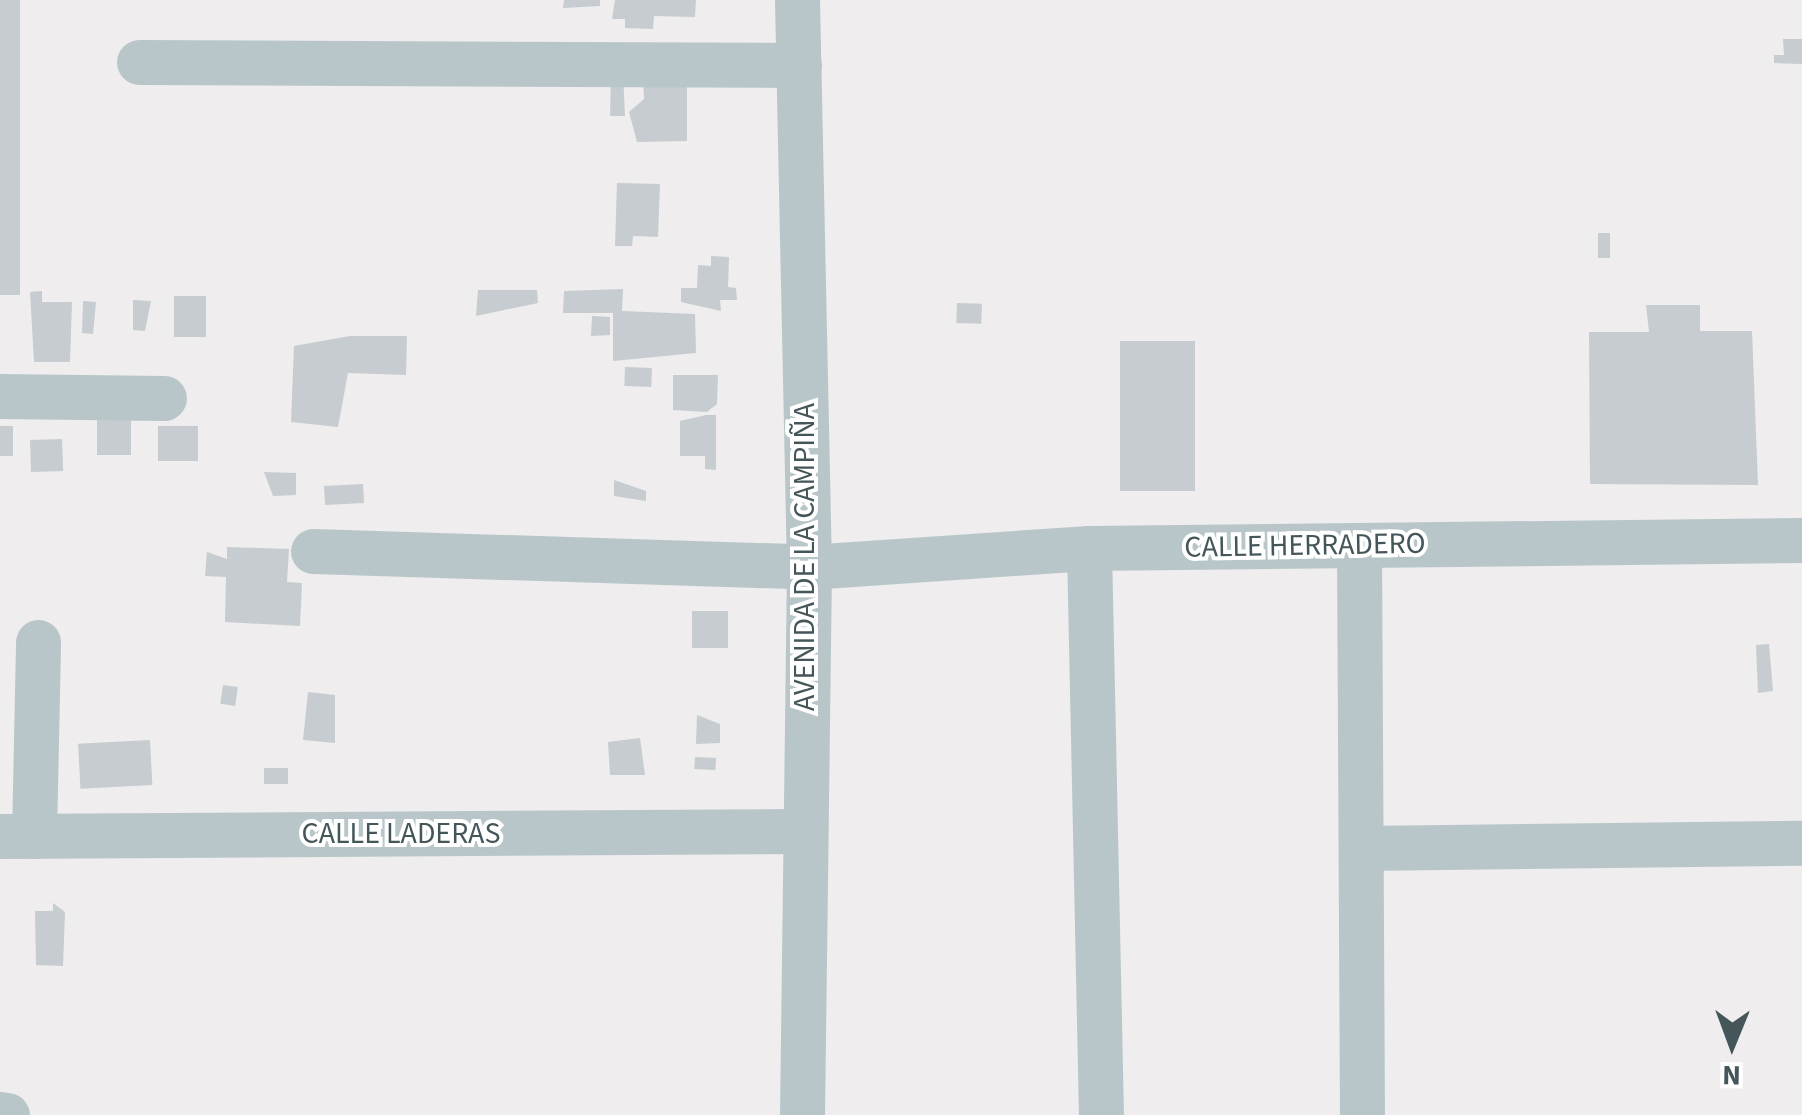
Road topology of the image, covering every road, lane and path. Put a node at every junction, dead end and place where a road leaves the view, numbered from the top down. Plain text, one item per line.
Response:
1 (797, 0) edge
2 (139, 62) dead end
3 (799, 65) junction
4 (0, 396) edge
5 (164, 398) dead end
6 (1802, 540) edge
7 (1360, 545) junction
8 (1089, 548) junction
9 (313, 551) dead end
10 (809, 567) junction
11 (38, 642) dead end
12 (803, 831) junction
13 (17, 836) edge
14 (1802, 843) edge
15 (1362, 848) junction
16 (0, 1114) edge
17 (8, 1115) edge
18 (802, 1115) edge
19 (1101, 1115) edge
20 (1362, 1115) edge

1 - 3 street, AVENIDA DE LA CAMPIÑA
2 - 3 street
3 - 10 street, AVENIDA DE LA CAMPIÑA
4 - 5 street
6 - 7 street, CALLE HERRADERO
7 - 8 street, CALLE HERRADERO
7 - 15 street
8 - 10 street, CALLE HERRADERO
8 - 19 street
9 - 10 street, CALLE HERRADERO
10 - 12 street, AVENIDA DE LA CAMPIÑA
11 - 13 street
12 - 13 street, CALLE LADERAS
12 - 18 street, AVENIDA DE LA CAMPIÑA
14 - 15 street
15 - 20 street
16 - 17 street

